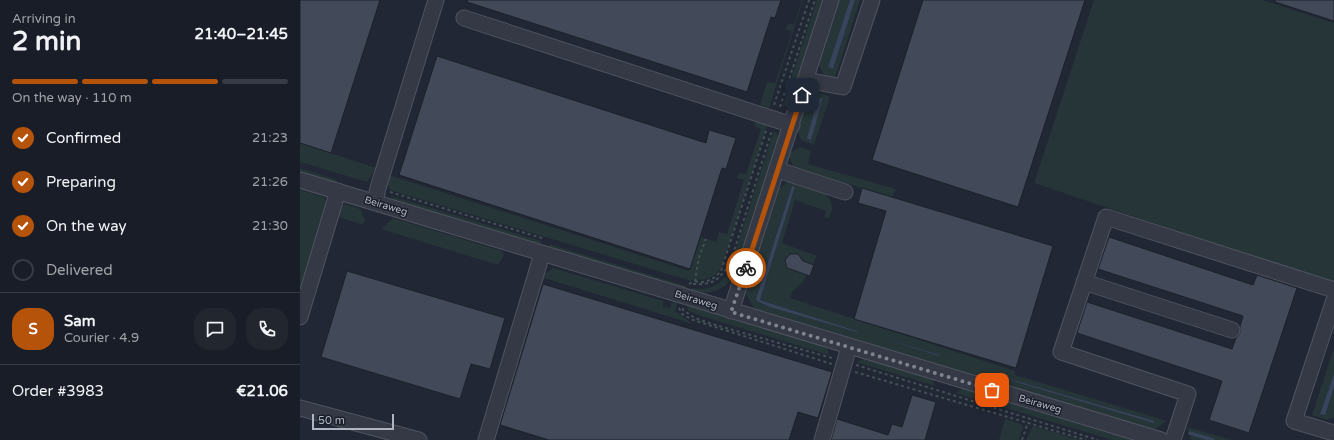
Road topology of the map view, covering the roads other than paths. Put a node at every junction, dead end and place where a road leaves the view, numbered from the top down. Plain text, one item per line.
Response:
1 (436, 0) edge
2 (831, 0) edge
3 (872, 0) edge
4 (464, 18) dead end
5 (806, 80) junction
6 (792, 125) junction
7 (778, 170) junction
8 (300, 180) edge
9 (338, 191) junction
10 (845, 192) dead end
11 (376, 203) junction
12 (542, 254) junction
13 (1084, 282) junction
14 (1334, 290) edge
15 (1334, 300) edge
16 (731, 312) junction
17 (300, 317) edge
18 (1232, 330) dead end
19 (849, 347) junction
20 (300, 408) edge
21 (1334, 432) edge
22 (419, 440) edge
23 (486, 440) edge
24 (822, 440) edge
25 (1161, 440) edge
26 (1173, 440) edge

1 - 11 street
2 - 5 street
3 - 5 street
4 - 6 street
5 - 6 street
6 - 7 street
7 - 10 street
7 - 16 street
8 - 9 street, Beiraweg
9 - 11 street, Beiraweg
9 - 17 street
11 - 12 street, Beiraweg
12 - 16 street, Beiraweg
12 - 23 street
13 - 14 street
13 - 18 street
13 - 26 street
15 - 21 street
16 - 19 street, Beiraweg
19 - 24 street
19 - 25 street, Beiraweg
20 - 22 street

